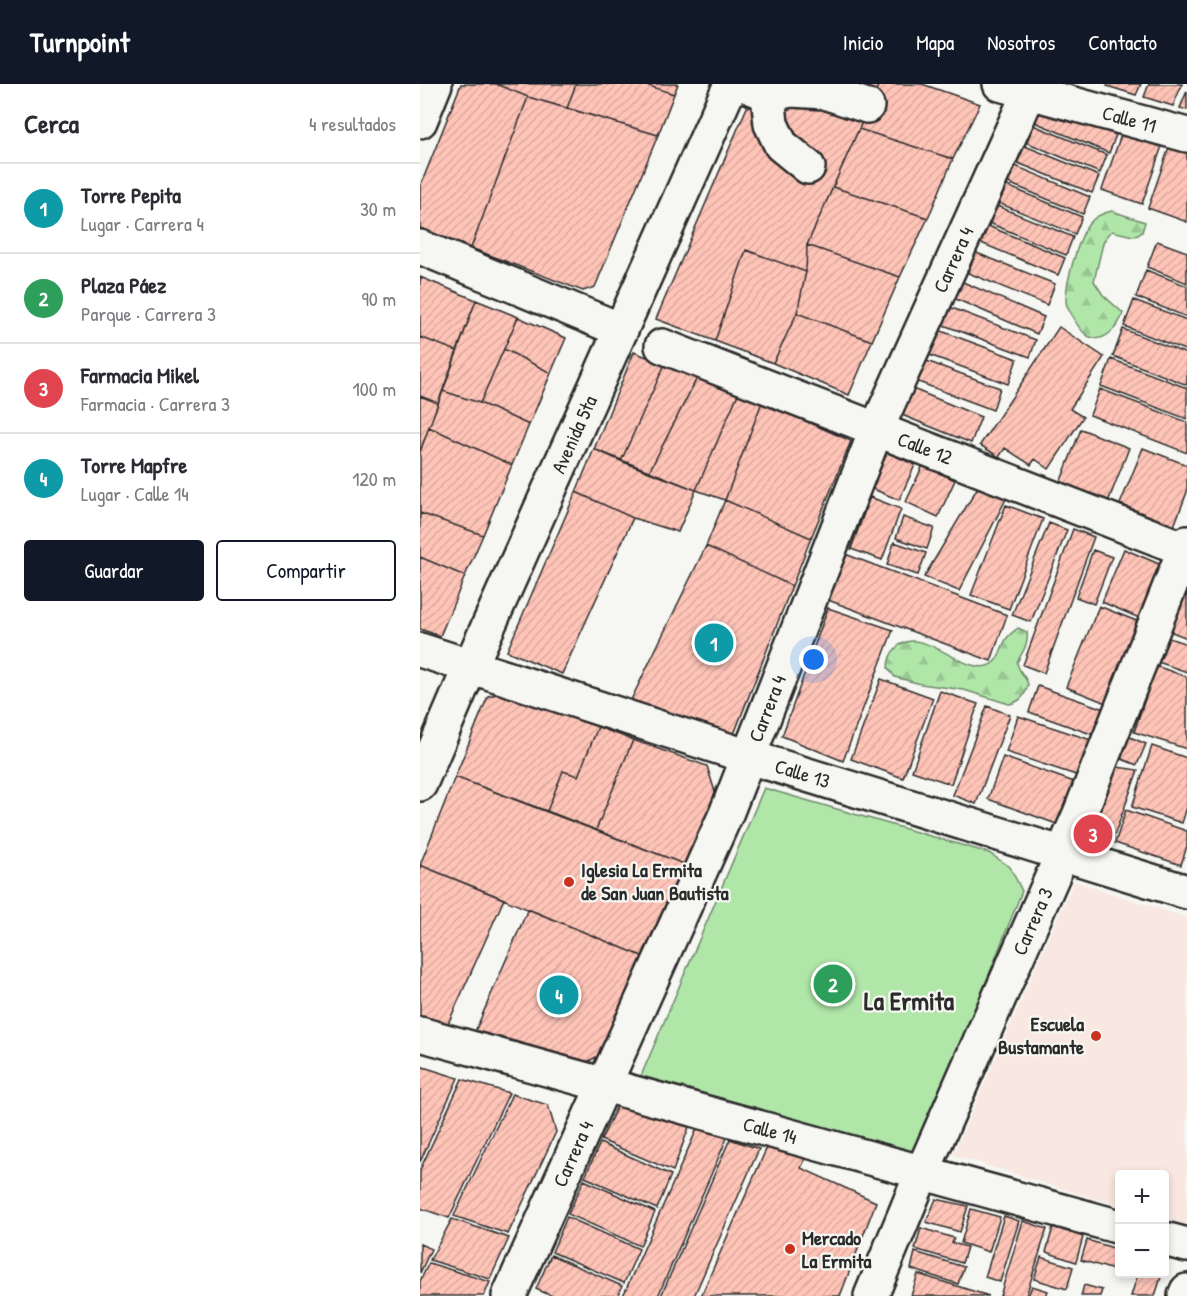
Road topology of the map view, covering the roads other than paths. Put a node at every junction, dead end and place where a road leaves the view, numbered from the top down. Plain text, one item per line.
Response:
1 (435, 84) edge
2 (731, 84) edge
3 (1021, 87) edge
4 (755, 89) edge
5 (867, 106) dead end
6 (420, 121) edge
7 (1187, 135) edge
8 (808, 167) dead end
9 (420, 247) edge
10 (621, 330) junction
11 (662, 346) dead end
12 (876, 428) junction
13 (1186, 548) edge
14 (420, 650) edge
15 (470, 667) junction
16 (749, 758) junction
17 (420, 784) edge
18 (1063, 853) junction
19 (1187, 892) edge
20 (420, 1034) edge
21 (603, 1086) junction
22 (922, 1173) junction
23 (1115, 1226) edge
24 (1169, 1240) edge
25 (1187, 1245) edge
26 (1187, 1291) edge
27 (509, 1296) edge
28 (871, 1296) edge
29 (1185, 1296) edge

1 - 6 street
2 - 10 street, Avenida 5ta
3 - 7 street, Calle 11
3 - 12 street, Carrera 4
4 - 5 street
4 - 8 street
9 - 10 street
10 - 15 street, Avenida 5ta
11 - 12 street, Calle 12
12 - 13 street, Calle 12
12 - 16 street, Carrera 4
13 - 18 street, Carrera 3
14 - 15 street, Calle 13
15 - 16 street, Calle 13
15 - 17 street, Avenida 5ta
16 - 18 street, Calle 13
16 - 21 street, Carrera 4
18 - 19 street, Calle 13
18 - 22 street, Carrera 3
20 - 21 street, Calle 14
21 - 22 street, Calle 14
21 - 27 street, Carrera 4
22 - 23 street, Calle 14
22 - 28 street, Carrera 3
24 - 25 street
26 - 29 street

